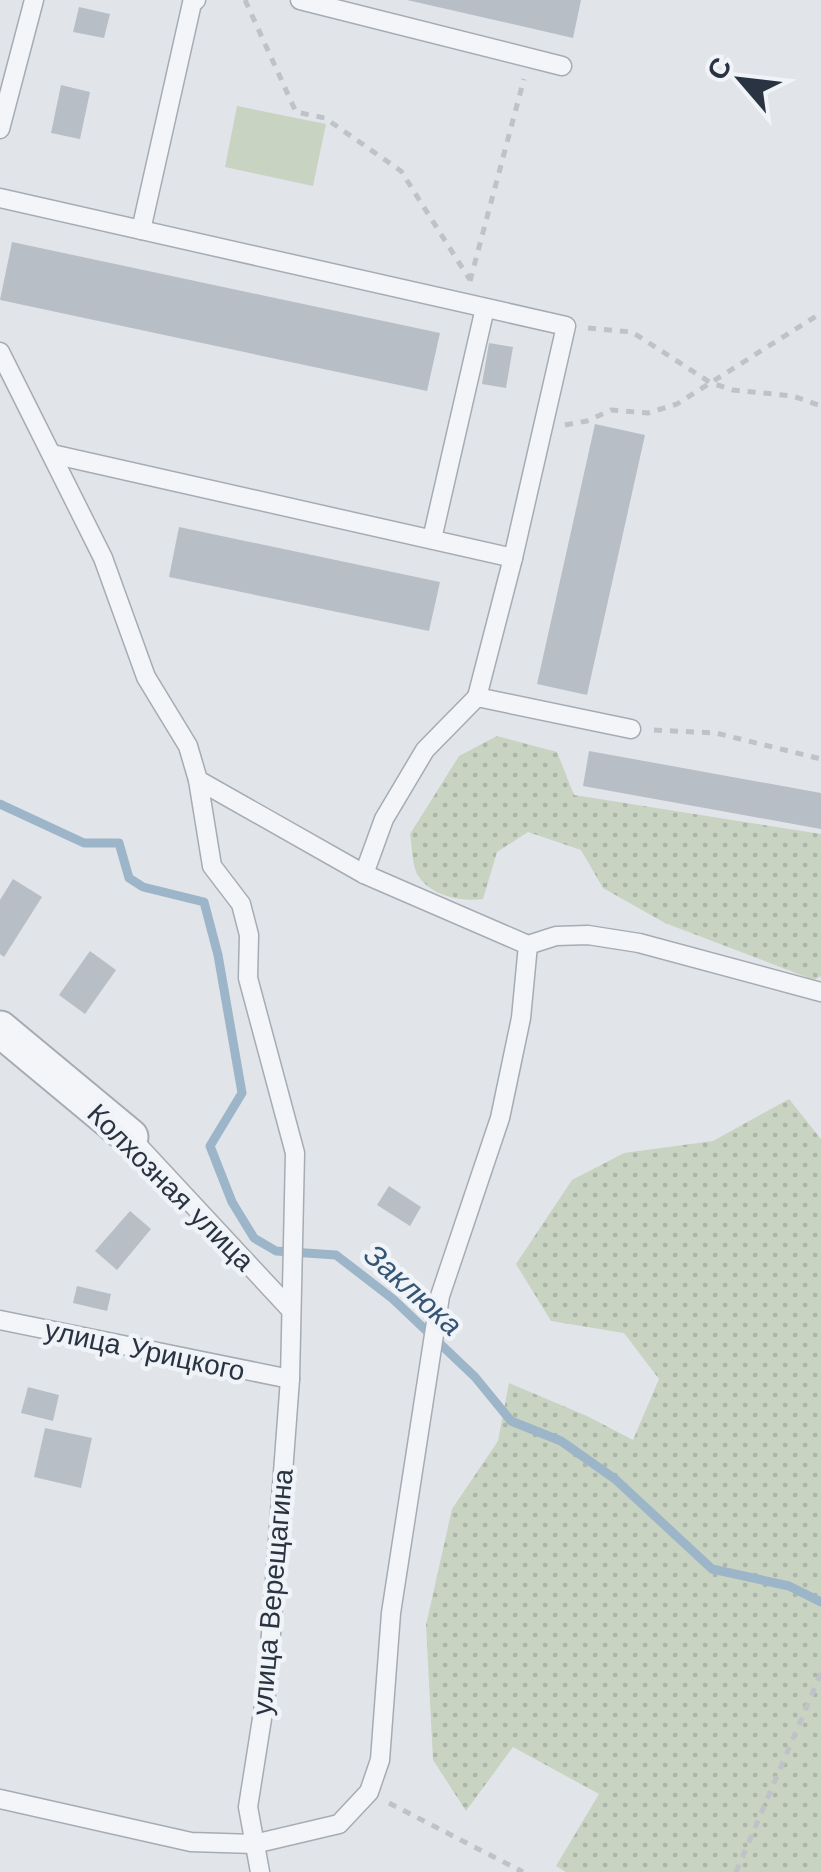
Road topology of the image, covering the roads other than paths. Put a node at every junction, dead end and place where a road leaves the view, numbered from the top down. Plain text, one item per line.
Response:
1 (34, 0) edge
2 (300, 0) edge
3 (189, 1) edge
4 (562, 66) dead end
5 (0, 129) edge
6 (0, 198) edge
7 (141, 230) junction
8 (485, 308) junction
9 (0, 352) edge
10 (52, 454) junction
11 (432, 539) junction
12 (514, 558) junction
13 (478, 697) junction
14 (631, 729) road end
15 (198, 780) junction
16 (364, 874) junction
17 (528, 945) junction
18 (821, 992) edge
19 (0, 1029) edge
20 (130, 1137) joint
21 (291, 1310) junction
22 (0, 1320) edge
23 (290, 1379) junction
24 (0, 1799) edge
25 (254, 1844) junction
26 (260, 1872) edge

1 - 5 lane
2 - 4 lane
3 - 7 lane
6 - 7 lane
7 - 8 lane
8 - 11 lane
8 - 12 lane
9 - 10 lane, улица Верещагина
10 - 11 lane
10 - 15 lane, улица Верещагина
11 - 12 lane
12 - 13 lane
13 - 14 lane
13 - 16 lane
15 - 16 lane
15 - 21 lane, улица Верещагина
16 - 17 lane
17 - 18 lane
17 - 25 lane
19 - 20 street, Колхозная улица
20 - 21 lane, Колхозная улица
21 - 23 lane, улица Верещагина
22 - 23 lane, улица Урицкого
23 - 25 lane, улица Верещагина
24 - 25 lane
25 - 26 lane, улица Верещагина

